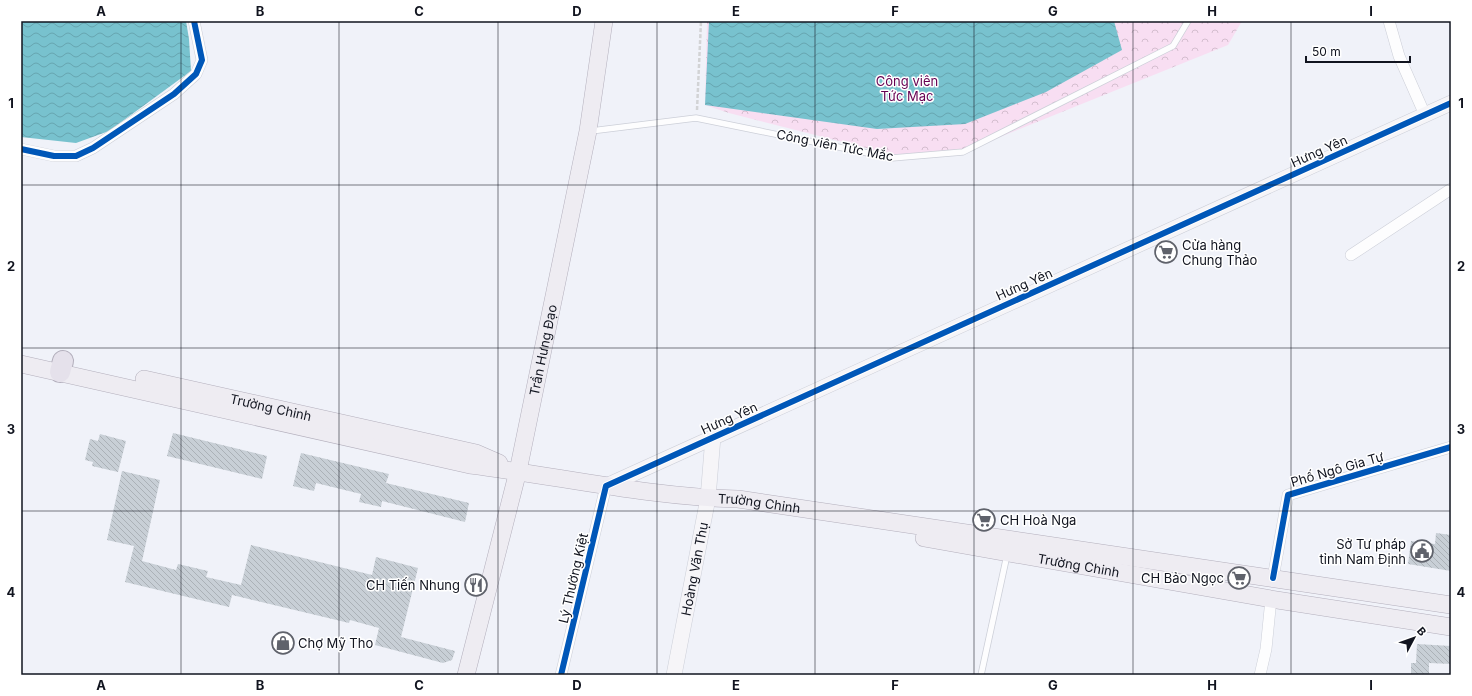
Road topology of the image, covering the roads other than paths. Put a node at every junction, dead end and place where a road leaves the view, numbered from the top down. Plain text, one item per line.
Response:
1 (194, 21) edge
2 (604, 21) edge
3 (1188, 21) edge
4 (1389, 21) edge
5 (1451, 103) edge
6 (1425, 115) junction
7 (588, 131) junction
8 (21, 149) edge
9 (1451, 189) edge
10 (1351, 255) dead end
11 (21, 352) edge
12 (21, 364) edge
13 (61, 367) junction
14 (713, 438) junction
15 (1451, 447) edge
16 (518, 471) junction
17 (606, 486) junction
18 (708, 498) junction
19 (933, 534) junction
20 (1008, 553) junction
21 (1273, 578) junction
22 (1271, 599) junction
23 (1451, 605) edge
24 (1451, 627) edge
25 (466, 675) edge
26 (561, 675) edge
27 (674, 675) edge
28 (981, 675) edge
29 (1260, 675) edge

1 - 8 street
2 - 7 main road, Trần Hưng Đạo
3 - 7 lane, Công viên Tức Mắc
4 - 6 street
5 - 6 street, Hưng Yên
6 - 14 street, Hưng Yên
7 - 16 main road, Trần Hưng Đạo
9 - 10 street
11 - 13 main road, Trường Chinh
12 - 13 main road, Trường Chinh
13 - 16 main road, Trường Chinh
14 - 17 street, Hưng Yên
14 - 18 street, Hoàng Văn Thụ
15 - 21 street, Phố Ngô Gia Tự
16 - 17 main road, Trường Chinh
16 - 25 main road, Trần Hưng Đạo
17 - 18 main road, Trường Chinh
17 - 26 street, Lý Thường Kiệt
18 - 19 main road, Trường Chinh
18 - 27 street, Hoàng Văn Thụ
19 - 20 main road, Trường Chinh
19 - 21 main road, Trường Chinh
20 - 22 main road, Trường Chinh
20 - 28 lane
21 - 22 main road
21 - 23 main road, Trường Chinh
22 - 24 main road, Trường Chinh
22 - 29 street

